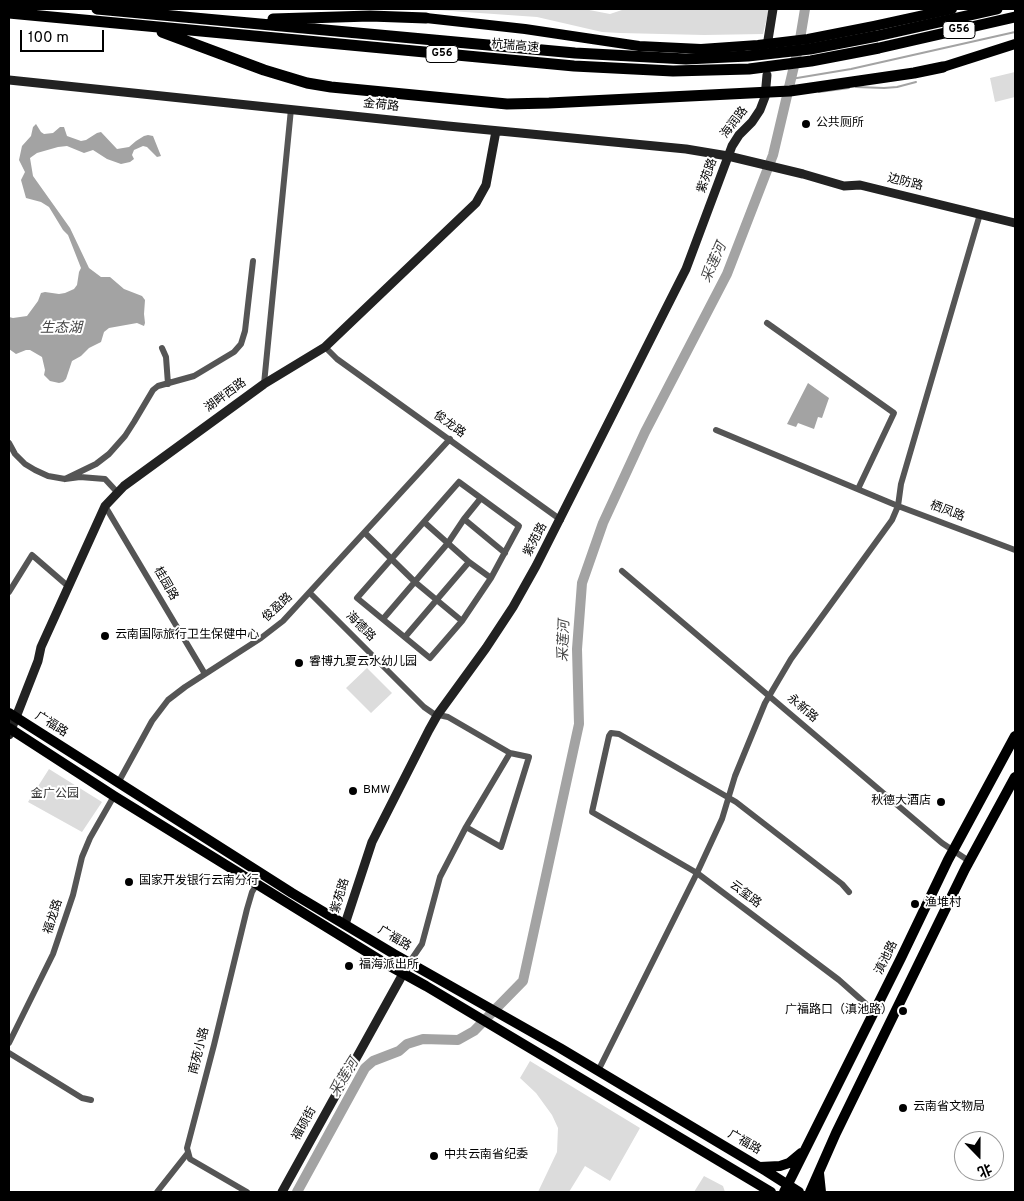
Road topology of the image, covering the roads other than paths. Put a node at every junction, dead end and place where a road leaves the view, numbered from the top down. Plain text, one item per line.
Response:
1 (97, 9) edge
2 (773, 9) edge
3 (952, 9) edge
4 (997, 9) edge
5 (9, 13) edge
6 (1015, 17) edge
7 (194, 18) junction
8 (426, 18) joint
9 (121, 24) junction
10 (900, 26) junction
11 (768, 40) dead end
12 (1015, 44) edge
13 (758, 50) junction
14 (943, 67) joint
15 (764, 71) junction
16 (9, 80) edge
17 (291, 109) junction
18 (496, 131) junction
19 (728, 156) junction
20 (751, 162) joint
21 (980, 214) junction
22 (1015, 224) edge
23 (253, 261) dead end
24 (767, 323) dead end
25 (325, 347) junction
26 (162, 348) dead end
27 (168, 384) junction
28 (264, 384) junction
29 (716, 430) dead end
30 (450, 439) junction
31 (9, 443) edge
32 (65, 479) junction
33 (858, 489) junction
34 (117, 492) junction
35 (481, 498) junction
36 (105, 506) junction
37 (898, 506) junction
38 (464, 519) junction
39 (561, 520) junction
40 (424, 522) junction
41 (365, 533) junction
42 (448, 543) junction
43 (1015, 550) edge
44 (505, 553) junction
45 (392, 560) junction
46 (469, 562) junction
47 (622, 571) dead end
48 (491, 578) junction
49 (415, 582) junction
50 (69, 587) junction
51 (9, 592) edge
52 (310, 593) junction
53 (437, 601) junction
54 (383, 619) junction
55 (462, 621) junction
56 (405, 637) junction
57 (205, 674) junction
58 (769, 695) junction
59 (438, 714) junction
60 (12, 715) edge
61 (10, 731) edge
62 (1015, 736) edge
63 (510, 753) junction
64 (1015, 777) edge
65 (118, 783) junction
66 (114, 796) junction
67 (729, 798) junction
68 (466, 827) junction
69 (953, 852) junction
70 (969, 861) junction
71 (697, 873) junction
72 (257, 884) junction
73 (849, 892) dead end
74 (345, 924) junction
75 (409, 963) junction
76 (402, 974) junction
77 (875, 1012) junction
78 (9, 1043) edge
79 (9, 1053) edge
80 (598, 1071) junction
81 (91, 1100) dead end
82 (804, 1152) junction
83 (187, 1154) junction
84 (759, 1166) junction
85 (819, 1172) junction
86 (755, 1182) junction
87 (786, 1188) edge
88 (157, 1192) edge
89 (247, 1192) edge
90 (282, 1192) edge
91 (762, 1192) edge
92 (771, 1192) edge
93 (799, 1192) edge
94 (810, 1192) edge
95 (821, 1192) edge

1 - 7 highway, 杭瑞高速 / G56
2 - 11 street
3 - 10 main road
4 - 10 highway, 杭瑞高速 / G56
5 - 9 highway, 杭瑞高速 / G56
6 - 15 highway, 杭瑞高速 / G56
7 - 8 highway
7 - 13 highway, 杭瑞高速 / G56
8 - 13 main road
9 - 14 highway
9 - 15 highway, 杭瑞高速 / G56
10 - 13 highway, 杭瑞高速 / G56
12 - 14 main road
15 - 19 street, 海润路
16 - 17 street, 金荷路
17 - 18 street, 金荷路
17 - 28 street
18 - 19 street, 金荷路
18 - 25 street, 湖畔西路
19 - 20 street, 金荷路
19 - 39 street, 紫苑路
20 - 21 street, 边防路
21 - 22 street, 边防路
21 - 37 street
23 - 27 street
24 - 33 street
25 - 28 street, 湖畔西路
25 - 30 street, 俊龙路
26 - 27 street
27 - 32 street
28 - 34 street, 湖畔西路
29 - 33 street, 栖凤路
30 - 39 street, 俊龙路
30 - 41 street, 俊盈路
31 - 32 street
32 - 34 street
33 - 37 street, 栖凤路
34 - 36 street, 湖畔西路
35 - 38 street
35 - 40 street
35 - 44 street
36 - 50 street, 湖畔西路
36 - 57 street, 桂园路
37 - 43 street, 栖凤路
37 - 58 street
38 - 42 street
38 - 44 street
39 - 59 street, 紫苑路
40 - 42 street
40 - 45 street
41 - 45 street
41 - 52 street, 俊盈路
42 - 46 street
42 - 49 street
44 - 48 street
45 - 49 street
45 - 54 street
46 - 48 street
46 - 53 street
47 - 58 street, 永新路
48 - 55 street
49 - 53 street
49 - 54 street
50 - 51 street
50 - 60 street, 湖畔西路
52 - 57 street, 俊盈路
52 - 59 street, 海德路
53 - 55 street
53 - 56 street
54 - 56 street
55 - 56 street
57 - 65 street, 俊盈路
58 - 67 street
58 - 69 street, 永新路
59 - 63 street, 海德路
59 - 74 street, 紫苑路
60 - 61 street, 湖畔西路
60 - 65 main road, 广福路
61 - 66 main road, 广福路
62 - 69 main road, 滇池路
63 - 68 street
63 - 68 street, 海德路
64 - 70 main road
65 - 74 main road, 广福路
66 - 72 main road, 广福路
66 - 78 street, 福龙路
67 - 71 street
67 - 71 street, 云玺路
67 - 73 street
68 - 75 street
69 - 70 street, 永新路
69 - 77 main road, 滇池路
70 - 85 main road
71 - 77 street, 云玺路
71 - 80 street
72 - 76 main road, 广福路
72 - 83 street, 南苑小路
74 - 75 main road, 广福路
75 - 76 street, 福硕街
75 - 80 main road, 广福路
76 - 86 main road, 广福路
76 - 90 street, 福硕街
77 - 82 main road, 滇池路
79 - 81 street
80 - 84 main road, 广福路
82 - 84 main road
82 - 87 main road, 滇池路
83 - 88 street
83 - 89 street
84 - 87 main road, 广福路
85 - 94 main road
85 - 95 main road
86 - 91 main road
86 - 92 main road, 广福路
87 - 93 main road, 广福路

